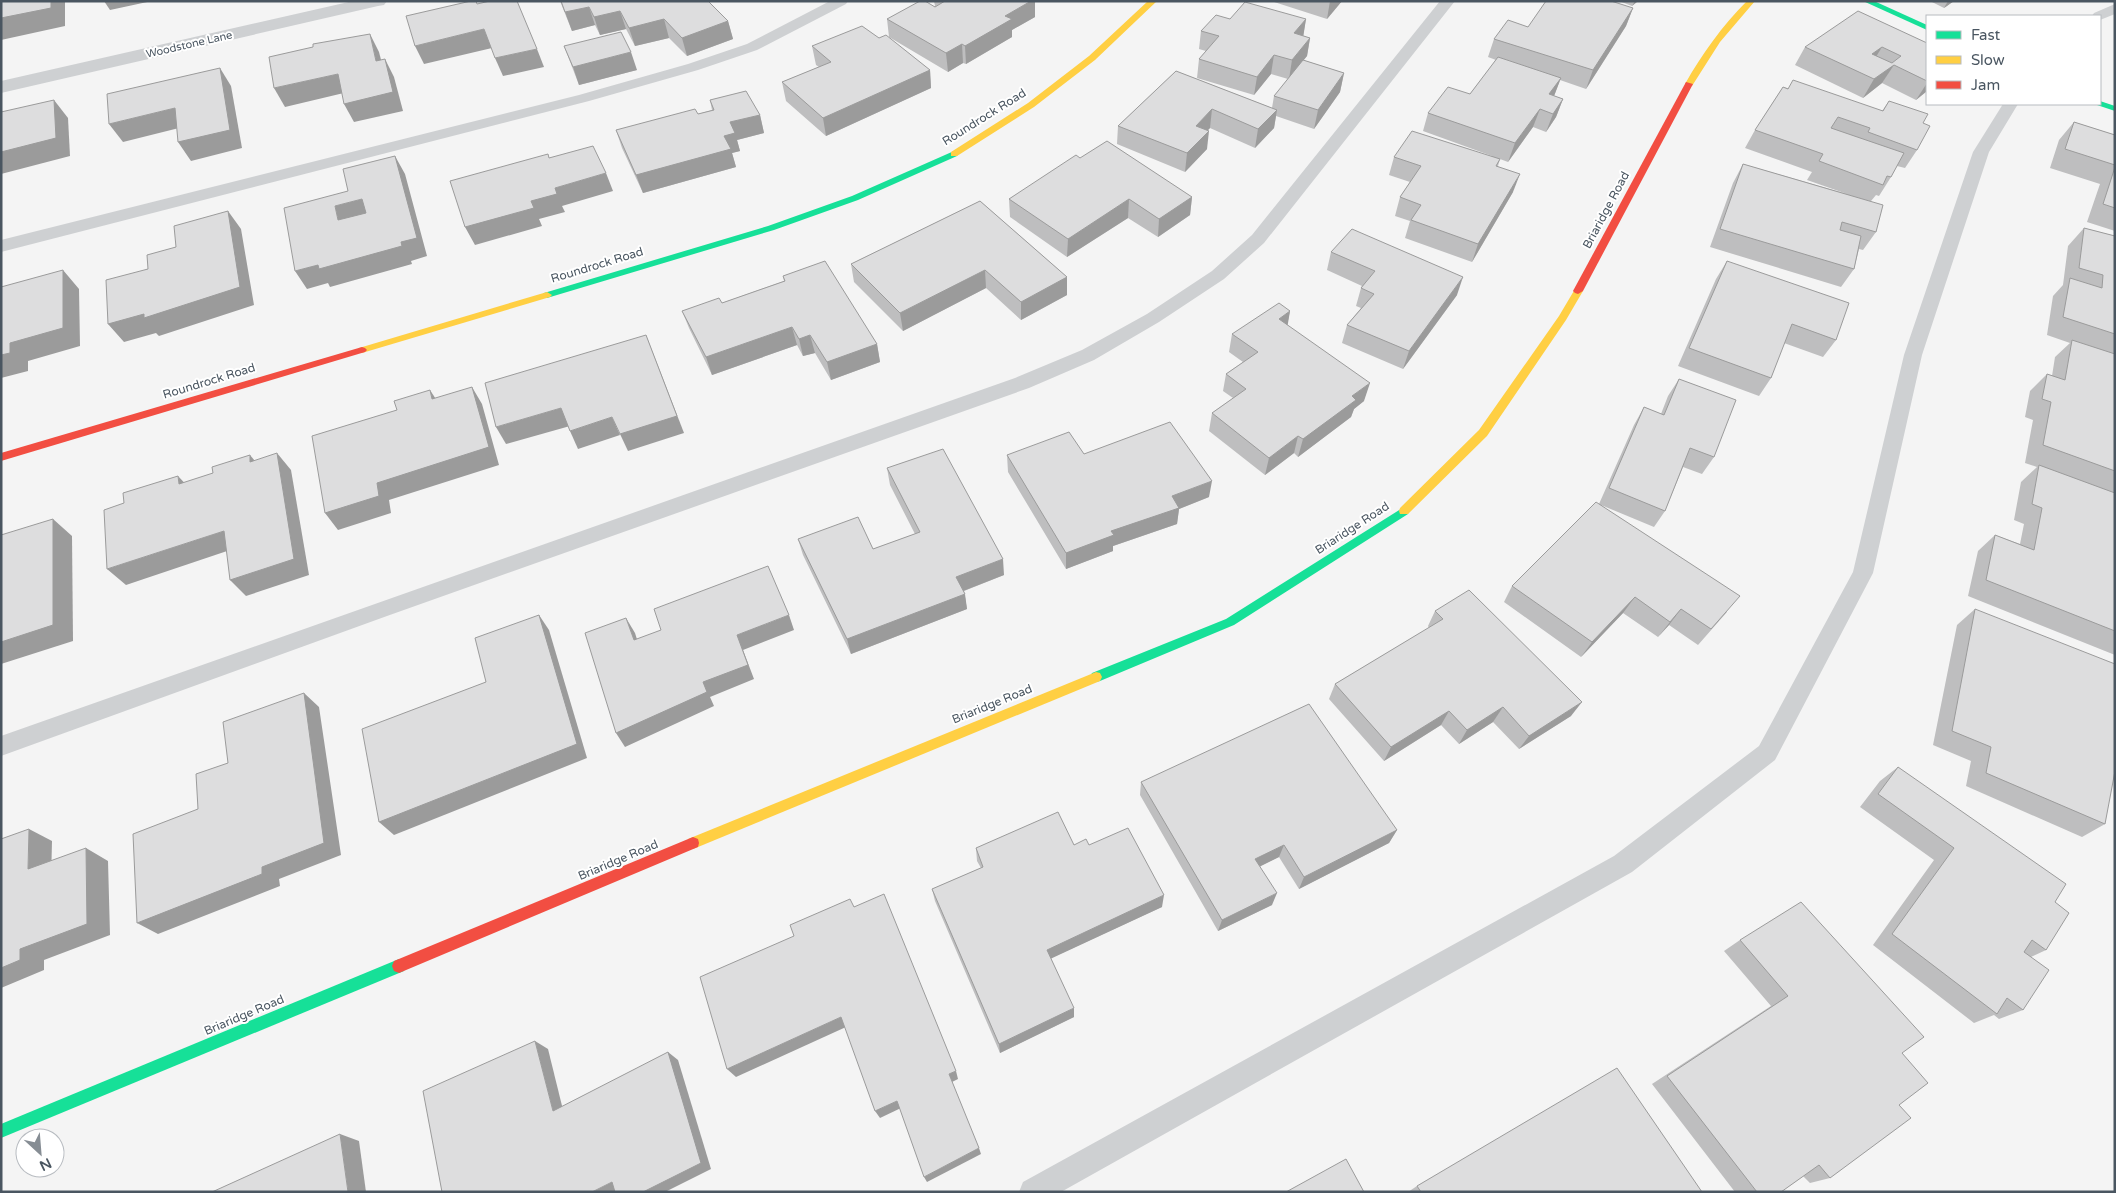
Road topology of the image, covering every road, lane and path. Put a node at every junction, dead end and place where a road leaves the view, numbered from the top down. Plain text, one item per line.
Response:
1 (378, 1) edge
2 (841, 1) edge
3 (1153, 1) edge
4 (1448, 1) edge
5 (1750, 1) edge
6 (1867, 1) edge
7 (2115, 8) edge
8 (2101, 15) edge
9 (1926, 28) edge
10 (1, 87) edge
11 (2101, 103) edge
12 (2009, 105) edge
13 (2115, 109) edge
14 (1, 246) edge
15 (1, 457) edge
16 (1, 746) edge
17 (1, 1131) edge
18 (1033, 1192) edge

1 - 10 street, Woodstone Lane
2 - 14 lane
3 - 15 street, Roundrock Road
4 - 16 lane
5 - 17 street, Briaridge Road
6 - 9 street
7 - 8 lane
11 - 13 street
12 - 18 lane

